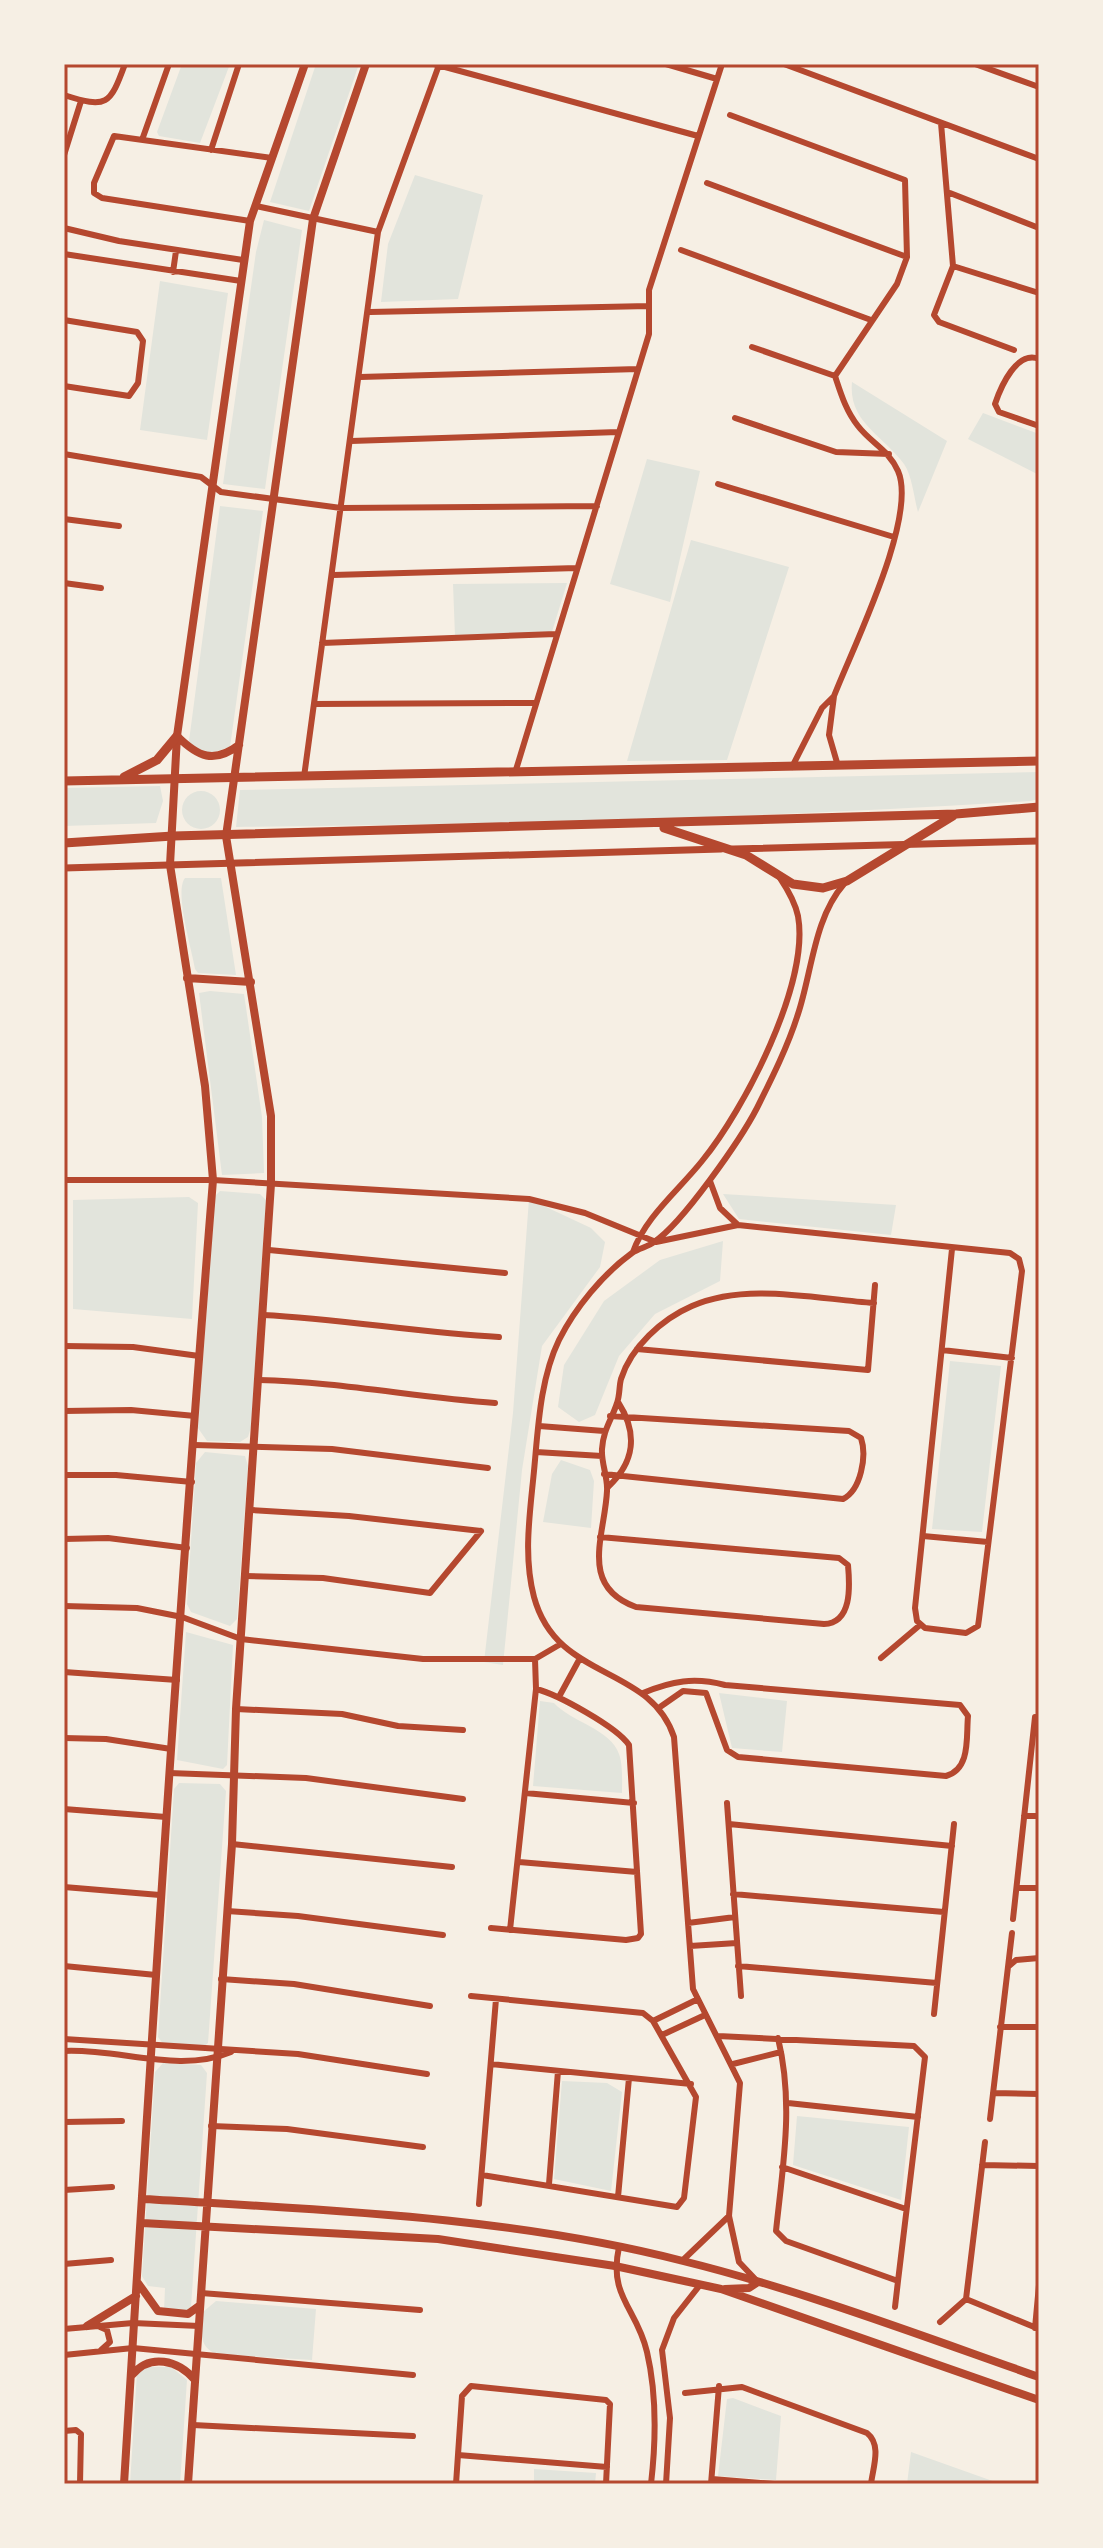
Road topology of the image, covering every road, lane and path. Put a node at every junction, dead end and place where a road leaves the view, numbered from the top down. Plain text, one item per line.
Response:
1 (125, 64) edge
2 (169, 64) edge
3 (239, 64) edge
4 (305, 64) edge
5 (366, 64) edge
6 (477, 64) edge
7 (666, 64) edge
8 (722, 64) edge
9 (784, 64) edge
10 (975, 64) edge
11 (437, 65) edge
12 (472, 74) junction
13 (717, 79) junction
14 (1039, 87) edge
15 (64, 95) edge
16 (81, 101) junction
17 (730, 115) dead end
18 (941, 123) junction
19 (698, 136) junction
20 (142, 140) junction
21 (211, 150) junction
22 (64, 155) edge
23 (272, 158) junction
24 (1039, 159) edge
25 (707, 183) dead end
26 (950, 193) junction
27 (256, 206) junction
28 (313, 219) junction
29 (250, 221) junction
30 (64, 228) edge
31 (1039, 228) edge
32 (378, 232) junction
33 (681, 250) dead end
34 (176, 251) junction
35 (64, 254) edge
36 (907, 257) junction
37 (243, 260) junction
38 (953, 266) junction
39 (173, 272) junction
40 (241, 281) junction
41 (1039, 293) edge
42 (649, 306) junction
43 (370, 312) junction
44 (64, 320) edge
45 (871, 320) junction
46 (752, 347) dead end
47 (1014, 350) dead end
48 (1036, 357) edge
49 (638, 369) junction
50 (835, 376) junction
51 (360, 377) junction
52 (64, 386) edge
53 (735, 418) dead end
54 (1039, 426) edge
55 (618, 432) junction
56 (351, 441) junction
57 (64, 454) edge
58 (889, 454) junction
59 (213, 484) junction
60 (718, 484) dead end
61 (273, 500) junction
62 (597, 506) junction
63 (341, 508) junction
64 (64, 519) edge
65 (119, 526) dead end
66 (894, 537) junction
67 (577, 568) junction
68 (333, 575) junction
69 (64, 583) edge
70 (101, 588) dead end
71 (556, 634) junction
72 (322, 643) junction
73 (834, 696) junction
74 (535, 703) junction
75 (314, 704) junction
76 (812, 731) junction
77 (829, 735) junction
78 (177, 736) junction
79 (239, 745) junction
80 (1039, 761) edge
81 (838, 766) junction
82 (792, 767) junction
83 (515, 773) junction
84 (234, 777) junction
85 (304, 777) junction
86 (119, 779) junction
87 (175, 779) junction
88 (64, 781) edge
89 (1039, 807) edge
90 (956, 814) junction
91 (656, 825) junction
92 (173, 836) junction
93 (226, 836) junction
94 (1039, 841) edge
95 (64, 843) edge
96 (907, 844) junction
97 (729, 849) junction
98 (230, 864) junction
99 (170, 865) junction
100 (64, 868) edge
101 (778, 875) junction
102 (847, 881) junction
103 (187, 978) junction
104 (251, 982) junction
105 (783, 1015) junction
106 (797, 1018) junction
107 (64, 1180) edge
108 (213, 1180) junction
109 (710, 1181) junction
110 (271, 1184) junction
111 (738, 1225) junction
112 (639, 1235) junction
113 (656, 1242) junction
114 (952, 1249) junction
115 (269, 1250) junction
116 (633, 1252) junction
117 (505, 1273) dead end
118 (875, 1285) dead end
119 (874, 1303) junction
120 (263, 1315) junction
121 (499, 1337) dead end
122 (64, 1346) edge
123 (637, 1349) junction
124 (942, 1350) junction
125 (199, 1356) junction
126 (1012, 1358) junction
127 (259, 1380) junction
128 (618, 1402) junction
129 (495, 1403) dead end
130 (64, 1411) edge
131 (195, 1416) junction
132 (610, 1416) junction
133 (627, 1416) junction
134 (539, 1426) junction
135 (604, 1431) junction
136 (194, 1445) junction
137 (253, 1447) junction
138 (536, 1452) junction
139 (602, 1456) junction
140 (488, 1468) dead end
141 (604, 1474) junction
142 (64, 1475) edge
143 (619, 1477) junction
144 (192, 1482) junction
145 (608, 1487) junction
146 (251, 1510) junction
147 (923, 1536) junction
148 (600, 1537) junction
149 (64, 1539) edge
150 (988, 1542) junction
151 (187, 1548) junction
152 (245, 1576) junction
153 (64, 1606) edge
154 (182, 1617) junction
155 (920, 1625) junction
156 (241, 1639) junction
157 (559, 1645) junction
158 (881, 1658) dead end
159 (535, 1659) junction
160 (579, 1660) junction
161 (64, 1672) edge
162 (177, 1680) junction
163 (536, 1689) junction
164 (643, 1693) junction
165 (560, 1695) junction
166 (660, 1707) junction
167 (236, 1709) junction
168 (1035, 1717) dead end
169 (463, 1730) dead end
170 (64, 1738) edge
171 (1035, 1745) edge
172 (171, 1749) junction
173 (169, 1773) junction
174 (233, 1777) junction
175 (525, 1793) junction
176 (463, 1799) dead end
177 (634, 1803) junction
178 (727, 1803) dead end
179 (64, 1809) edge
180 (1024, 1816) junction
181 (1039, 1816) edge
182 (166, 1817) junction
183 (729, 1824) junction
184 (954, 1824) dead end
185 (232, 1844) junction
186 (952, 1846) junction
187 (519, 1862) junction
188 (452, 1867) dead end
189 (637, 1872) junction
190 (64, 1887) edge
191 (1017, 1888) junction
192 (1039, 1888) edge
193 (733, 1894) junction
194 (160, 1895) junction
195 (227, 1911) junction
196 (944, 1912) junction
197 (735, 1917) junction
198 (1013, 1919) dead end
199 (688, 1923) junction
200 (491, 1928) dead end
201 (510, 1930) junction
202 (1012, 1933) dead end
203 (443, 1935) dead end
204 (737, 1943) junction
205 (690, 1946) junction
206 (1039, 1958) edge
207 (64, 1966) edge
208 (738, 1966) junction
209 (1009, 1966) junction
210 (156, 1975) junction
211 (221, 1979) junction
212 (937, 1983) junction
213 (471, 1996) dead end
214 (741, 1996) dead end
215 (496, 1999) junction
216 (696, 2000) junction
217 (430, 2006) dead end
218 (934, 2014) dead end
219 (705, 2015) junction
220 (653, 2021) junction
221 (1000, 2027) junction
222 (1039, 2027) edge
223 (662, 2035) junction
224 (718, 2036) junction
225 (778, 2038) junction
226 (64, 2039) edge
227 (153, 2046) junction
228 (64, 2051) edge
229 (781, 2052) junction
230 (216, 2054) junction
231 (153, 2058) junction
232 (491, 2064) junction
233 (733, 2064) junction
234 (558, 2071) junction
235 (427, 2074) dead end
236 (629, 2078) junction
237 (691, 2084) junction
238 (993, 2093) junction
239 (1039, 2094) edge
240 (788, 2103) junction
241 (918, 2117) junction
242 (990, 2119) dead end
243 (122, 2121) dead end
244 (64, 2122) edge
245 (211, 2126) junction
246 (985, 2142) dead end
247 (423, 2147) dead end
248 (982, 2165) junction
249 (1039, 2166) edge
250 (782, 2167) junction
251 (482, 2175) junction
252 (549, 2184) junction
253 (112, 2187) dead end
254 (64, 2190) edge
255 (618, 2197) junction
256 (144, 2199) junction
257 (206, 2202) junction
258 (479, 2204) dead end
259 (906, 2209) junction
260 (729, 2216) junction
261 (142, 2223) junction
262 (205, 2228) junction
263 (619, 2247) junction
264 (111, 2260) dead end
265 (683, 2260) junction
266 (64, 2264) edge
267 (615, 2266) junction
268 (898, 2281) junction
269 (758, 2282) junction
270 (138, 2283) junction
271 (700, 2285) junction
272 (1039, 2285) edge
273 (721, 2289) junction
274 (201, 2293) junction
275 (136, 2296) junction
276 (966, 2299) junction
277 (200, 2304) junction
278 (895, 2307) dead end
279 (420, 2310) dead end
280 (940, 2322) dead end
281 (133, 2323) junction
282 (87, 2326) junction
283 (199, 2326) junction
284 (64, 2329) edge
285 (1037, 2329) edge
286 (133, 2348) junction
287 (662, 2350) junction
288 (647, 2352) junction
289 (90, 2353) junction
290 (64, 2355) edge
291 (197, 2356) junction
292 (413, 2375) dead end
293 (130, 2377) junction
294 (1039, 2377) edge
295 (195, 2381) junction
296 (719, 2386) junction
297 (685, 2393) dead end
298 (1039, 2400) edge
299 (193, 2425) junction
300 (64, 2431) edge
301 (413, 2436) dead end
302 (458, 2455) junction
303 (607, 2467) junction
304 (712, 2482) edge
305 (80, 2484) edge
306 (124, 2484) edge
307 (188, 2484) edge
308 (456, 2484) edge
309 (606, 2484) edge
310 (651, 2484) edge
311 (666, 2484) edge
312 (774, 2484) edge
313 (871, 2484) edge

1 - 16 street
2 - 20 street
3 - 21 street
4 - 23 main road
5 - 28 main road
6 - 12 street
7 - 13 street
8 - 13 street
9 - 18 street
10 - 14 street
11 - 12 street
11 - 32 street
12 - 19 street
13 - 19 street
15 - 16 street
16 - 22 street
17 - 36 street
18 - 24 street
18 - 26 street
19 - 42 street
20 - 21 street
20 - 29 street
21 - 23 street
23 - 27 main road
25 - 36 street
26 - 31 street
26 - 38 street
27 - 28 street
27 - 29 main road
28 - 32 street
28 - 61 main road
29 - 37 main road
30 - 34 street
32 - 43 street
33 - 45 street
34 - 37 street
34 - 39 street
35 - 39 street
36 - 45 street
37 - 40 main road
38 - 41 street
38 - 47 street
39 - 40 street
40 - 59 main road
42 - 43 street
42 - 49 street
43 - 51 street
44 - 52 street
45 - 50 street
46 - 50 street
48 - 54 street
49 - 51 street
49 - 55 street
50 - 58 street
51 - 56 street
53 - 58 street
55 - 56 street
55 - 62 street
56 - 63 street
57 - 59 street
58 - 66 street
59 - 61 street
59 - 78 main road
60 - 66 street
61 - 63 street
61 - 79 main road
62 - 63 street
62 - 67 street
63 - 68 street
64 - 65 street
66 - 73 street
67 - 68 street
67 - 71 street
68 - 72 street
69 - 70 street
71 - 72 street
71 - 74 street
72 - 75 street
73 - 76 street
73 - 77 street
74 - 75 street
74 - 83 street
75 - 85 street
76 - 77 street
76 - 82 street
77 - 81 street
78 - 79 main road
78 - 86 main road
78 - 87 main road
79 - 84 main road
80 - 81 main road
81 - 82 main road
82 - 83 main road
83 - 85 main road
84 - 85 main road
84 - 87 main road
84 - 93 main road
86 - 87 main road
86 - 88 main road
87 - 92 main road
89 - 90 main road
90 - 91 main road
90 - 96 main road
91 - 93 main road
91 - 97 main road
92 - 93 main road
92 - 95 main road
92 - 99 main road
93 - 98 main road
94 - 96 street
96 - 97 street
96 - 102 main road
97 - 98 street
97 - 101 main road
98 - 99 street
98 - 104 main road
99 - 100 street
99 - 103 main road
101 - 102 main road
101 - 105 street
102 - 106 street
103 - 104 main road
103 - 108 main road
104 - 110 main road
105 - 106 street
105 - 112 street
106 - 109 street
107 - 108 street
108 - 110 street
108 - 125 main road
109 - 111 street
109 - 113 street
110 - 112 street
110 - 115 main road
111 - 113 street
111 - 114 street
112 - 113 street
112 - 116 street
113 - 116 street
114 - 124 street
114 - 126 street
115 - 117 street
115 - 120 main road
116 - 134 street
118 - 119 street
119 - 123 street
119 - 123 street
120 - 121 street
120 - 127 main road
122 - 125 street
123 - 128 street
124 - 126 street
124 - 147 street
125 - 131 main road
126 - 150 street
127 - 129 street
127 - 137 main road
128 - 132 street
128 - 133 street
130 - 131 street
131 - 136 main road
132 - 133 street
132 - 135 street
133 - 143 street
133 - 143 street
134 - 135 street
134 - 138 street
135 - 139 street
136 - 137 street
136 - 144 main road
137 - 140 street
137 - 146 main road
138 - 139 street
138 - 157 street
139 - 141 street
141 - 143 street
141 - 145 street
142 - 144 street
143 - 145 street
144 - 151 main road
145 - 148 street
146 - 152 main road
146 - 152 street
147 - 150 street
147 - 155 street
148 - 148 street
149 - 151 street
150 - 155 street
151 - 154 main road
152 - 156 main road
153 - 154 street
154 - 156 street
154 - 162 main road
155 - 158 street
156 - 159 street
156 - 167 main road
157 - 159 street
157 - 160 street
159 - 163 street
160 - 164 street
160 - 165 street
161 - 162 street
162 - 172 main road
163 - 165 street
163 - 175 street
164 - 166 street
164 - 166 street
165 - 177 street
166 - 199 street
167 - 169 street
167 - 174 main road
168 - 171 street
170 - 172 street
171 - 180 street
172 - 173 main road
173 - 174 street
173 - 182 main road
174 - 176 street
174 - 185 main road
175 - 177 street
175 - 187 street
177 - 189 street
178 - 183 street
179 - 182 street
180 - 181 street
180 - 191 street
182 - 194 main road
183 - 186 street
183 - 193 street
184 - 186 street
185 - 188 street
185 - 195 main road
186 - 196 street
187 - 189 street
187 - 201 street
189 - 201 street
190 - 194 street
191 - 192 street
191 - 198 street
193 - 196 street
193 - 197 street
194 - 210 main road
195 - 203 street
195 - 211 main road
196 - 212 street
197 - 199 street
197 - 204 street
199 - 205 street
200 - 201 street
202 - 209 street
204 - 205 street
204 - 208 street
205 - 216 street
206 - 209 street
207 - 210 street
208 - 212 street
208 - 214 street
209 - 221 street
210 - 227 main road
211 - 217 street
211 - 230 main road
212 - 218 street
213 - 215 street
215 - 220 street
215 - 232 street
216 - 219 street
216 - 220 street
219 - 223 street
219 - 224 street
220 - 223 street
221 - 222 street
221 - 238 street
223 - 237 street
224 - 225 street
224 - 233 street
225 - 229 street
225 - 241 street
226 - 227 street
227 - 230 street
227 - 231 main road
228 - 231 street
229 - 233 street
229 - 240 street
230 - 231 street
230 - 235 street
230 - 245 main road
231 - 256 main road
232 - 234 street
232 - 251 street
233 - 260 street
234 - 236 street
234 - 252 street
236 - 237 street
236 - 255 street
237 - 255 street
238 - 239 street
238 - 242 street
240 - 241 street
240 - 250 street
241 - 259 street
243 - 244 street
245 - 247 street
245 - 257 main road
246 - 248 street
248 - 249 street
248 - 276 street
250 - 259 street
250 - 268 street
251 - 252 street
251 - 258 street
252 - 255 street
253 - 254 street
256 - 257 main road
256 - 261 main road
257 - 262 main road
257 - 263 main road
259 - 268 street
260 - 265 street
260 - 269 street
261 - 262 main road
261 - 270 main road
262 - 267 main road
262 - 274 main road
263 - 265 main road
263 - 267 street
264 - 266 street
265 - 269 main road
267 - 271 main road
267 - 288 street
268 - 278 street
269 - 273 main road
269 - 294 main road
270 - 275 main road
270 - 277 main road
271 - 273 main road
271 - 287 street
272 - 285 street
273 - 298 main road
274 - 277 main road
274 - 279 street
275 - 281 main road
275 - 282 main road
276 - 280 street
276 - 285 street
277 - 283 main road
281 - 282 street
281 - 283 street
281 - 286 main road
282 - 284 street
282 - 289 street
283 - 291 main road
286 - 289 street
286 - 291 street
286 - 293 main road
287 - 288 street
287 - 311 street
288 - 310 street
289 - 290 street
291 - 292 street
291 - 295 main road
293 - 295 main road
293 - 306 main road
295 - 299 main road
296 - 297 street
296 - 304 street
296 - 313 street
299 - 301 street
299 - 307 main road
300 - 305 street
302 - 303 street
302 - 303 street
302 - 308 street
303 - 309 street
304 - 312 street

